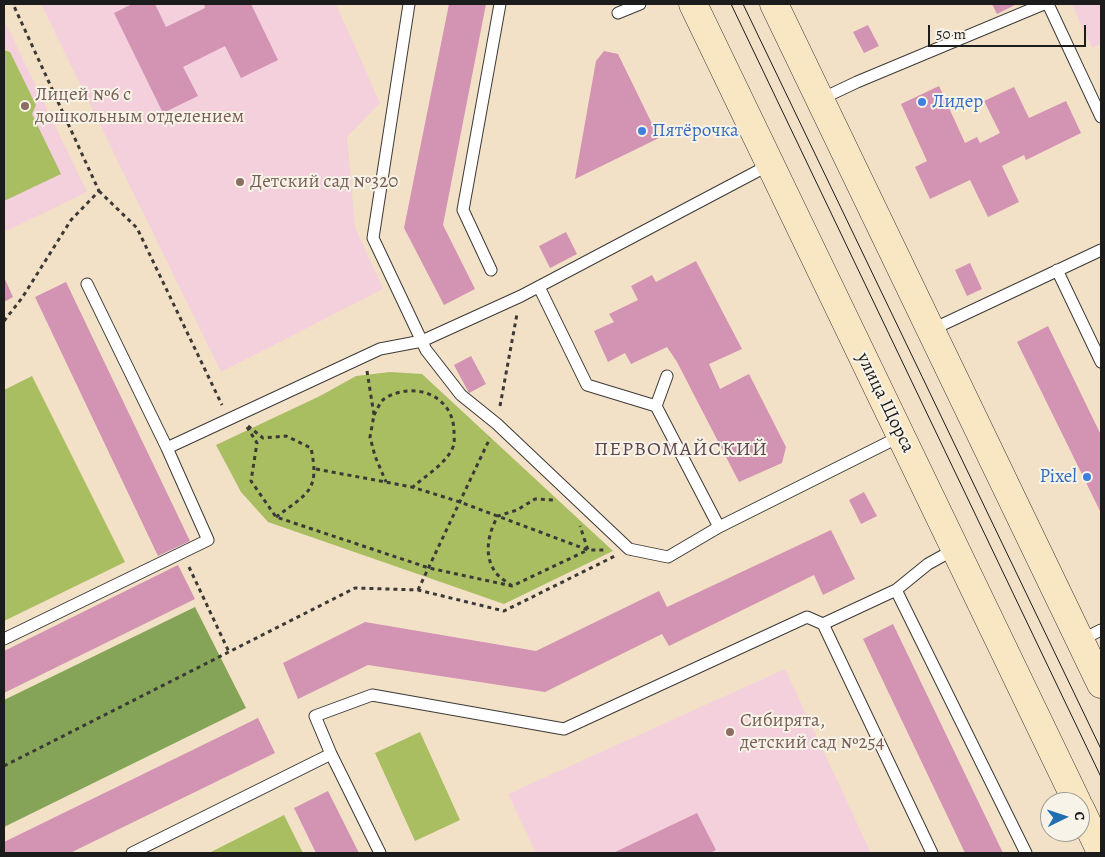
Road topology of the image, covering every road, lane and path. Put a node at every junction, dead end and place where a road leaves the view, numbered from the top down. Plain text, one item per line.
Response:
1 (13, 4) edge
2 (409, 4) edge
3 (500, 4) edge
4 (640, 4) edge
5 (693, 4) edge
6 (774, 4) edge
7 (1044, 4) edge
8 (1048, 4) edge
9 (618, 14) dead end
10 (819, 100) junction
11 (1101, 117) edge
12 (771, 164) junction
13 (99, 191) junction
14 (1101, 250) edge
15 (491, 270) dead end
16 (1057, 270) junction
17 (87, 284) dead end
18 (539, 287) junction
19 (521, 296) junction
20 (4, 321) edge
21 (931, 330) junction
22 (422, 341) junction
23 (1101, 362) edge
24 (365, 366) dead end
25 (667, 376) dead end
26 (656, 406) junction
27 (374, 415) junction
28 (229, 420) junction
29 (497, 424) junction
30 (901, 436) junction
31 (167, 448) junction
32 (316, 469) junction
33 (386, 482) junction
34 (412, 487) junction
35 (460, 502) junction
36 (561, 505) dead end
37 (498, 516) junction
38 (276, 517) junction
39 (579, 522) dead end
40 (719, 527) junction
41 (629, 549) junction
42 (954, 549) junction
43 (588, 550) junction
44 (182, 553) junction
45 (429, 568) junction
46 (512, 586) junction
47 (418, 590) junction
48 (896, 590) junction
49 (824, 624) junction
50 (1091, 635) edge
51 (4, 639) edge
52 (229, 652) junction
53 (1101, 684) edge
54 (332, 754) junction
55 (4, 766) edge
56 (1072, 792) edge
57 (1090, 829) edge
58 (1101, 852) edge
59 (132, 853) edge
60 (380, 853) edge
61 (932, 853) edge
62 (1026, 853) edge

1 - 13 path
2 - 22 lane
3 - 15 lane
4 - 9 lane
5 - 12 main road, улица Щорса
6 - 10 main road
7 - 10 lane
8 - 11 lane
10 - 21 main road
12 - 18 lane
12 - 30 main road, улица Щорса
13 - 20 path
13 - 28 path
14 - 16 lane
16 - 21 lane
16 - 23 lane
17 - 31 lane
18 - 19 lane
18 - 26 lane
19 - 22 lane
19 - 29 path
21 - 50 main road
22 - 28 lane
22 - 29 lane
24 - 27 path
25 - 26 lane
26 - 40 lane
27 - 33 path
27 - 34 path
28 - 31 lane
29 - 35 path
29 - 41 lane
30 - 40 lane
30 - 42 main road, улица Щорса
31 - 44 lane
32 - 33 path
32 - 38 path
32 - 38 path
33 - 34 path
34 - 35 path
35 - 37 path
35 - 45 path
36 - 37 path
37 - 43 path
37 - 46 path
38 - 45 path
39 - 43 path
40 - 41 lane
41 - 43 path
41 - 47 path
42 - 48 lane
42 - 56 main road, улица Щорса
43 - 46 path
44 - 51 lane
44 - 52 path
45 - 46 path
45 - 47 path
47 - 52 path
48 - 49 lane
48 - 62 lane
49 - 54 lane
49 - 61 lane
50 - 53 main road
52 - 55 path
54 - 59 lane
54 - 60 lane
57 - 58 main road

